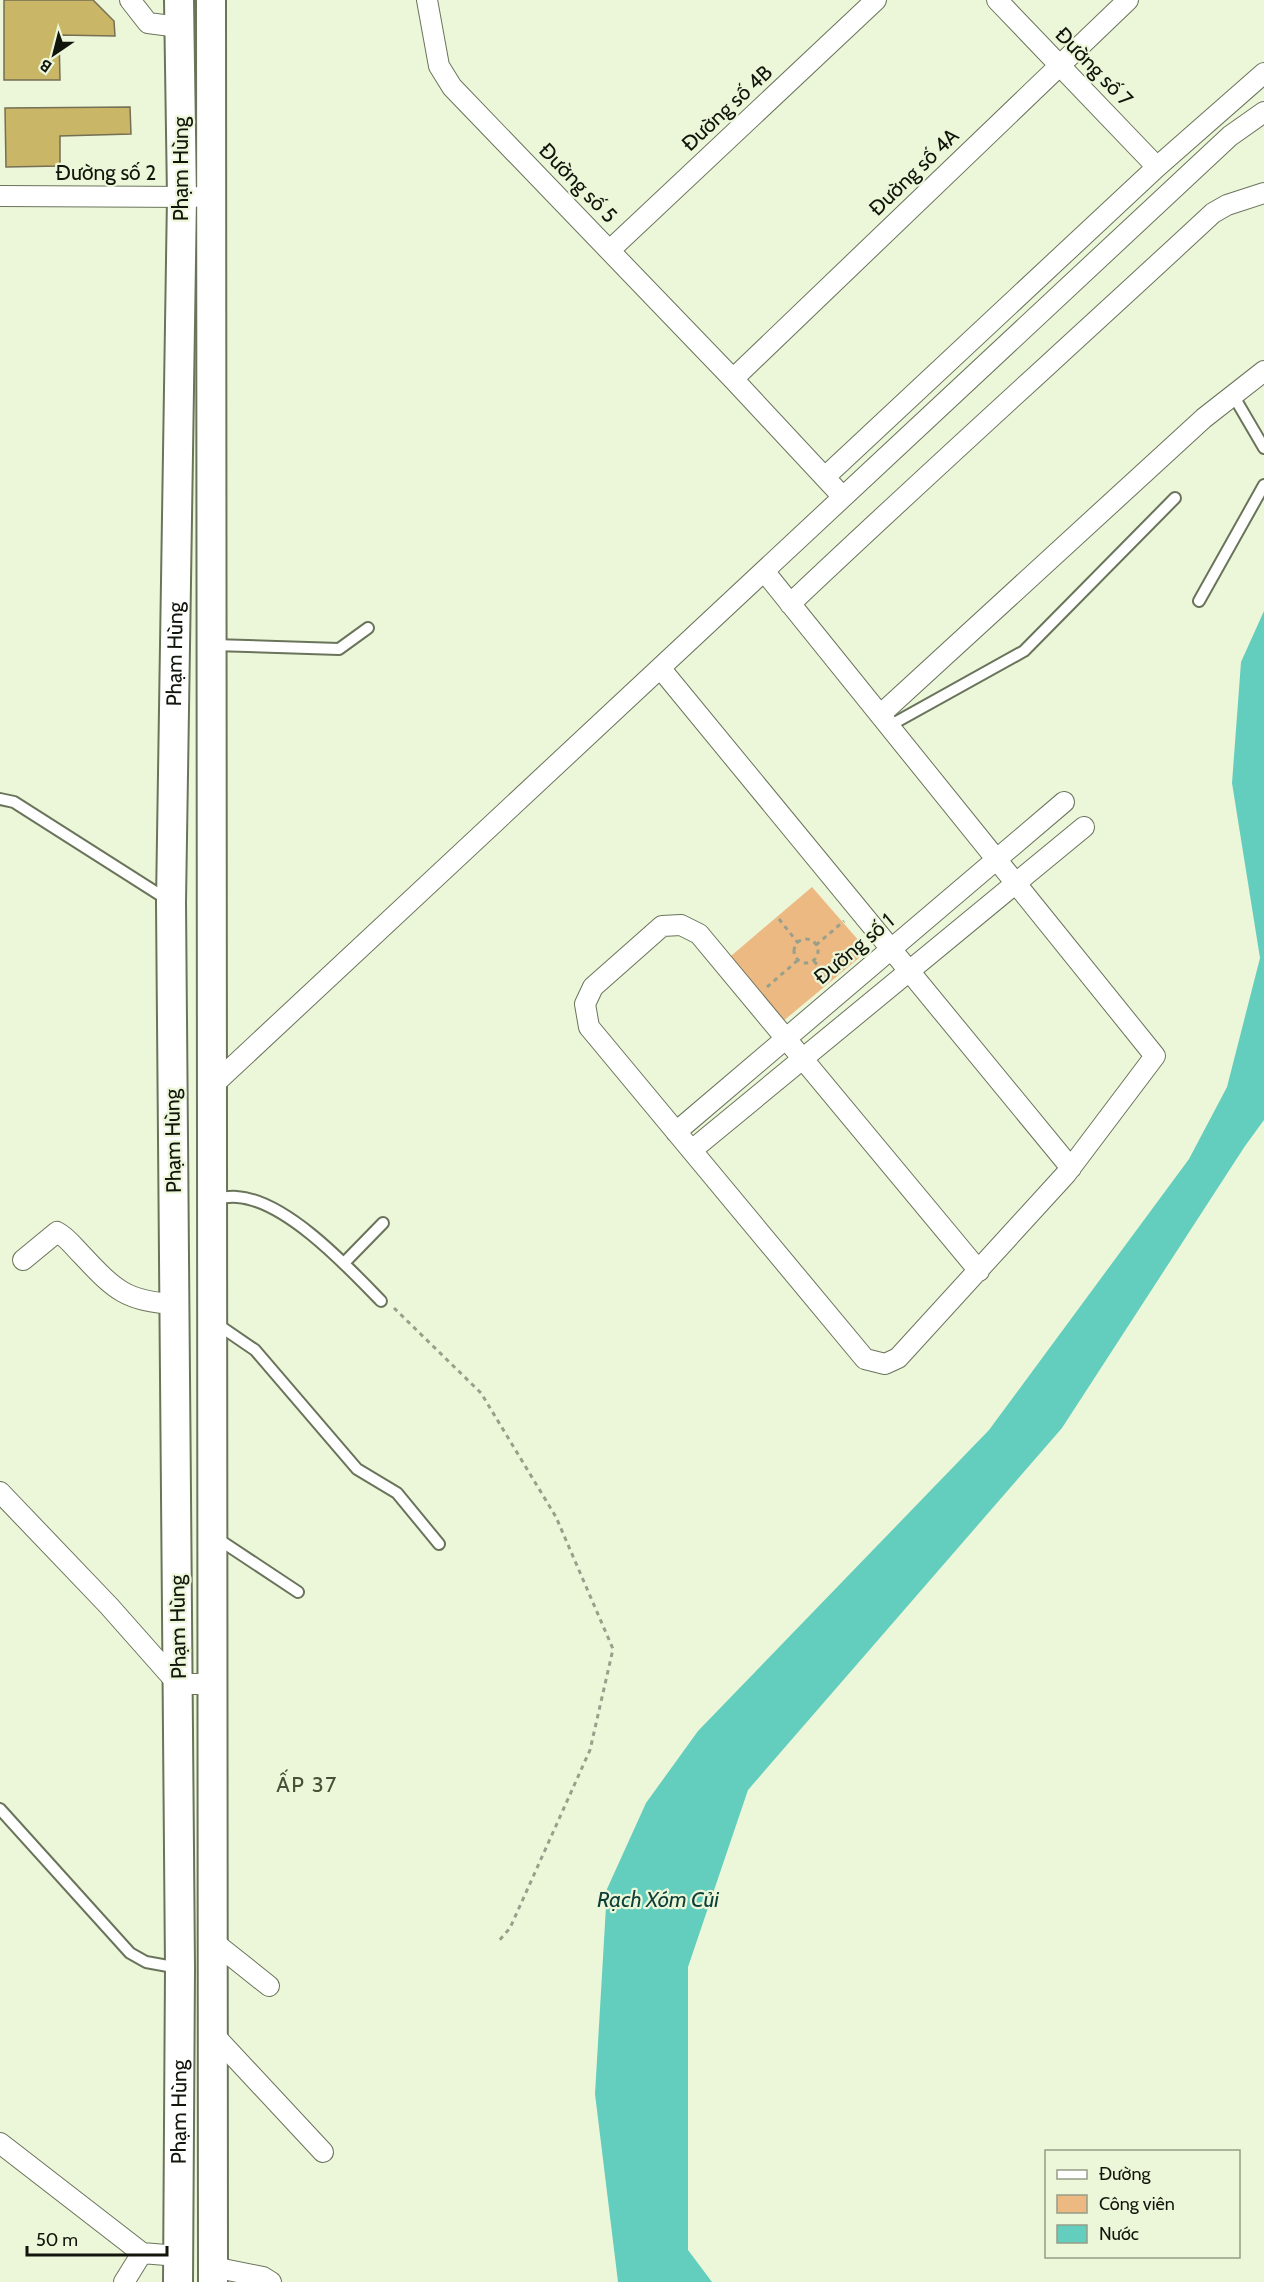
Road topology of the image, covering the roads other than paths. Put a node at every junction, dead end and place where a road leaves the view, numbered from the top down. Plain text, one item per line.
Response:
1 (130, 0) edge
2 (211, 0) edge
3 (427, 0) edge
4 (876, 0) edge
5 (997, 0) edge
6 (1128, 0) edge
7 (179, 14) edge
8 (1059, 65) junction
9 (1264, 73) edge
10 (1264, 112) edge
11 (1156, 167) junction
12 (1264, 193) edge
13 (0, 196) edge
14 (213, 196) junction
15 (182, 197) junction
16 (610, 250) junction
17 (1264, 371) edge
18 (733, 379) junction
19 (1233, 395) junction
20 (1264, 448) edge
21 (825, 477) junction
22 (1264, 485) edge
23 (843, 497) junction
24 (1175, 498) dead end
25 (764, 571) junction
26 (1199, 601) dead end
27 (790, 604) junction
28 (368, 628) dead end
29 (213, 645) junction
30 (661, 669) junction
31 (884, 720) junction
32 (0, 799) edge
33 (1064, 802) dead end
34 (1084, 827) dead end
35 (996, 859) junction
36 (1016, 883) junction
37 (171, 902) junction
38 (891, 949) junction
39 (909, 971) junction
40 (787, 1038) junction
41 (804, 1058) junction
42 (211, 1088) junction
43 (676, 1132) junction
44 (692, 1150) junction
45 (1071, 1168) junction
46 (211, 1198) junction
47 (383, 1223) dead end
48 (23, 1260) dead end
49 (344, 1263) junction
50 (978, 1271) junction
51 (386, 1303) road end
52 (175, 1304) junction
53 (212, 1321) junction
54 (0, 1492) edge
55 (212, 1535) junction
56 (439, 1544) dead end
57 (298, 1592) dead end
58 (178, 1684) junction
59 (212, 1684) junction
60 (0, 1809) edge
61 (214, 1943) junction
62 (180, 1969) junction
63 (269, 1986) dead end
64 (214, 2035) junction
65 (0, 2143) edge
66 (323, 2152) dead end
67 (142, 2253) junction
68 (178, 2269) edge
69 (213, 2274) edge
70 (124, 2282) edge
71 (271, 2282) edge

1 - 7 street
2 - 14 main road, Phạm Hùng
3 - 16 street, Đường số 5
4 - 16 street, Đường số 4B
5 - 8 street, Đường số 7
6 - 8 street, Đường số 4A
7 - 15 main road, Phạm Hùng
8 - 11 street, Đường số 7
8 - 18 street, Đường số 4A
9 - 11 street
10 - 23 street
11 - 21 street
12 - 27 street
13 - 15 street, Đường số 2
14 - 15 street, Đường số 2
14 - 29 main road, Phạm Hùng
15 - 37 main road, Phạm Hùng
16 - 18 street, Đường số 5
17 - 19 street
18 - 21 street, Đường số 5
19 - 20 lane
19 - 31 street
21 - 23 street, Đường số 5
22 - 26 lane
23 - 25 street
24 - 31 lane
25 - 27 street
25 - 30 street
27 - 31 street
28 - 29 lane
29 - 42 main road, Phạm Hùng
30 - 38 street
30 - 42 street
31 - 35 street
32 - 37 lane
33 - 35 street, Đường số 1
34 - 36 street
35 - 36 street
35 - 38 street, Đường số 1
36 - 39 street
36 - 45 street
37 - 52 main road, Phạm Hùng
38 - 39 street
38 - 40 street, Đường số 1
39 - 41 street
39 - 45 street
40 - 41 street
40 - 43 street, Đường số 1
40 - 43 street
41 - 44 street
41 - 50 street
42 - 46 main road, Phạm Hùng
43 - 44 street
44 - 50 street
45 - 50 street
46 - 49 lane
46 - 53 main road, Phạm Hùng
47 - 49 lane
48 - 52 street
49 - 51 lane
52 - 58 main road, Phạm Hùng
53 - 55 main road, Phạm Hùng
53 - 56 lane
54 - 58 street
55 - 57 lane
55 - 59 main road, Phạm Hùng
58 - 59 street
58 - 62 main road, Phạm Hùng
59 - 61 main road, Phạm Hùng
60 - 62 lane
61 - 63 street
61 - 64 main road, Phạm Hùng
62 - 68 main road, Phạm Hùng
64 - 66 street
64 - 69 main road, Phạm Hùng
65 - 67 street
67 - 68 street
67 - 70 street
69 - 71 street

